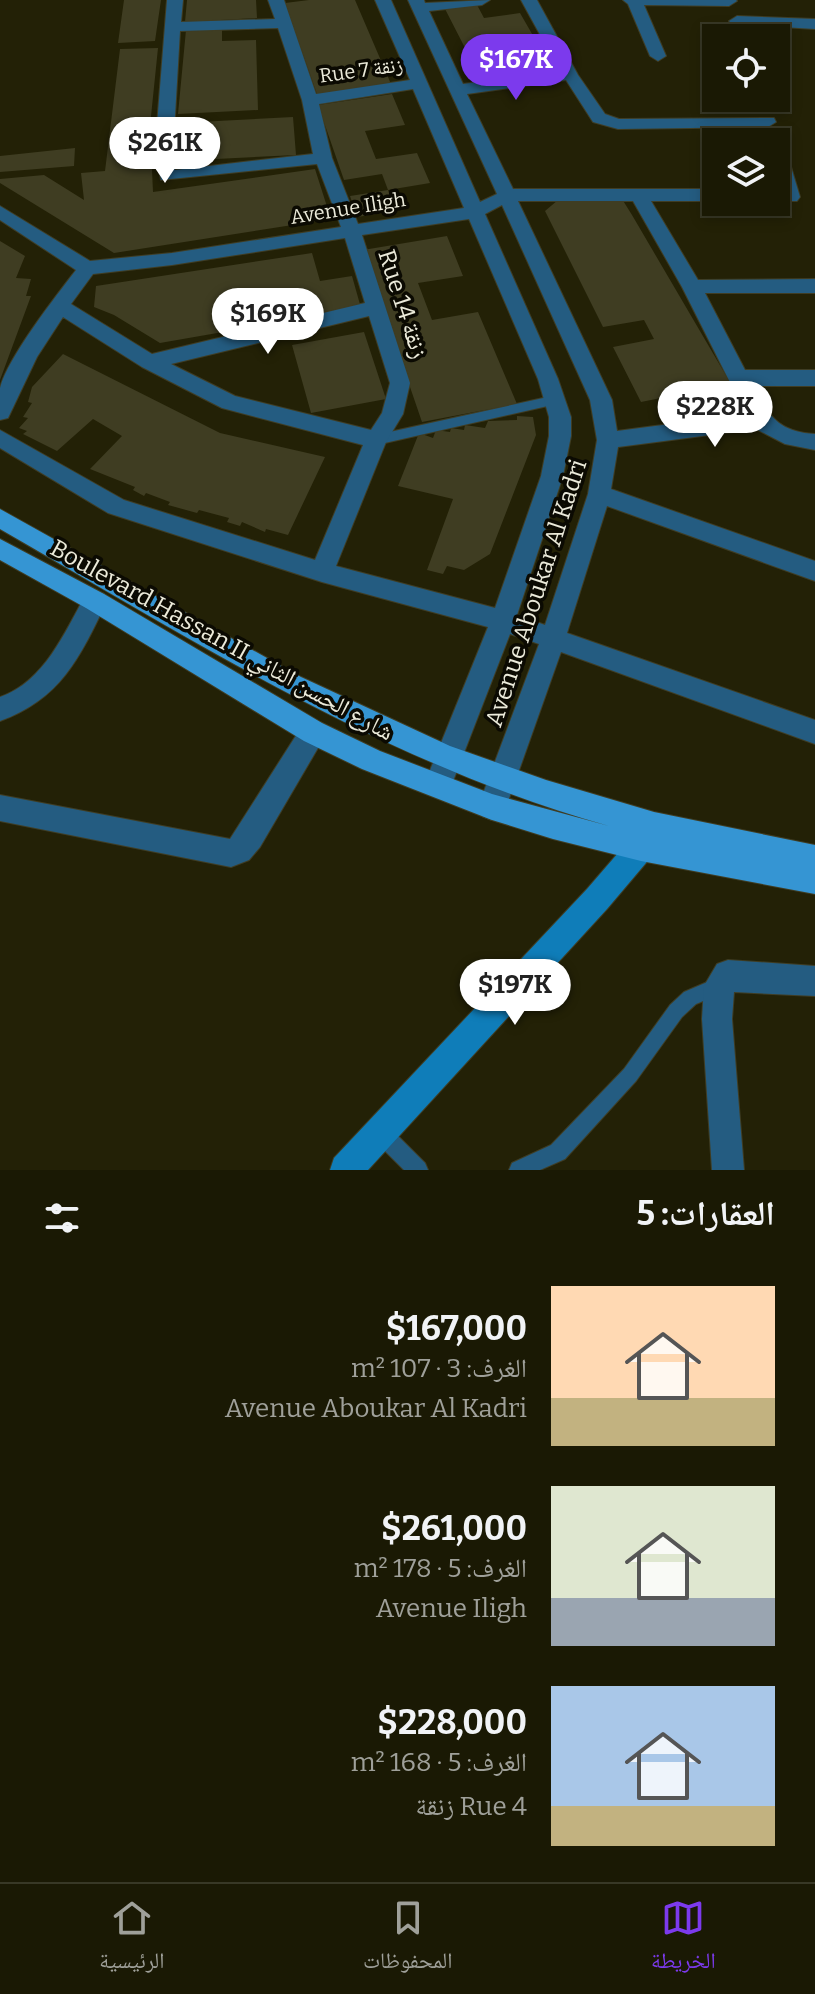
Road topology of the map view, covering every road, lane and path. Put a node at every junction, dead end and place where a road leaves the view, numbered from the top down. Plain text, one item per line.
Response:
1 (175, 0) edge
2 (276, 0) edge
3 (383, 0) edge
4 (482, 0) edge
5 (529, 0) edge
6 (633, 0) edge
7 (729, 0) edge
8 (418, 4) edge
9 (737, 21) junction
10 (282, 23) junction
11 (738, 24) edge
12 (815, 24) edge
13 (174, 27) junction
14 (658, 56) dead end
15 (570, 75) junction
16 (419, 83) junction
17 (457, 90) junction
18 (310, 100) junction
19 (770, 128) edge
20 (323, 158) junction
21 (638, 194) junction
22 (508, 195) junction
23 (702, 195) edge
24 (790, 197) edge
25 (815, 197) edge
26 (0, 212) edge
27 (475, 212) junction
28 (351, 229) junction
29 (87, 268) junction
30 (815, 286) edge
31 (692, 287) junction
32 (59, 305) junction
33 (377, 307) junction
34 (149, 362) junction
35 (740, 378) junction
36 (815, 378) edge
37 (557, 400) junction
38 (0, 412) edge
39 (760, 420) junction
40 (0, 438) edge
41 (376, 440) junction
42 (608, 440) junction
43 (815, 442) edge
44 (599, 494) junction
45 (0, 518) edge
46 (0, 549) edge
47 (815, 571) edge
48 (322, 572) junction
49 (95, 601) junction
50 (503, 621) junction
51 (553, 639) junction
52 (0, 709) edge
53 (313, 732) junction
54 (815, 732) edge
55 (448, 757) junction
56 (502, 779) junction
57 (438, 785) junction
58 (492, 807) junction
59 (0, 808) edge
60 (646, 834) junction
61 (815, 859) edge
62 (815, 880) edge
63 (815, 981) edge
64 (719, 986) junction
65 (381, 1132) junction
66 (346, 1170) edge
67 (418, 1170) edge
68 (519, 1170) edge
69 (728, 1170) edge

1 - 13 street
2 - 10 street, Rue 14 زنقة
3 - 16 street, Avenue Aboukar Al Kadri
4 - 8 street
5 - 15 street
6 - 7 street
6 - 14 street
7 - 9 street
8 - 17 street, Avenue Aboukar Al Kadri
9 - 11 street
9 - 12 street
10 - 13 street
10 - 18 street, Rue 14 زنقة
13 - 20 street
15 - 17 street
15 - 19 street
16 - 18 street, Rue 7 زنقة
16 - 27 street, Avenue Aboukar Al Kadri
17 - 22 street, Avenue Aboukar Al Kadri
18 - 20 street, Rue 14 زنقة
20 - 28 street, Rue 14 زنقة
21 - 22 street, Avenue Iligh
21 - 23 street, Avenue Iligh
21 - 31 street
22 - 27 street, Avenue Iligh
22 - 42 street, Avenue Aboukar Al Kadri
24 - 25 street
26 - 29 street
27 - 28 street, Avenue Iligh
27 - 37 street, Avenue Aboukar Al Kadri
28 - 29 street, Avenue Iligh
28 - 33 street, Rue 14 زنقة
29 - 32 street
30 - 31 street
31 - 35 street
32 - 34 street
32 - 38 street
33 - 34 street
33 - 41 street, Rue 14 زنقة
34 - 41 street
35 - 36 street
35 - 39 street
37 - 41 lane
37 - 50 street, Avenue Aboukar Al Kadri
39 - 42 street
39 - 43 street
40 - 48 street
41 - 48 street, Rue 14 زنقة
42 - 44 street, Avenue Aboukar Al Kadri
44 - 47 street
44 - 51 street, Avenue Aboukar Al Kadri
45 - 55 main road, Boulevard Hassan II شارع الحسن الثاني
46 - 49 main road, Boulevard Hassan II شارع الحسن الثاني
48 - 50 street
49 - 52 street
49 - 53 main road, Boulevard Hassan II شارع الحسن الثاني
50 - 51 street
50 - 55 street, Avenue Aboukar Al Kadri
51 - 54 street
51 - 56 street, Avenue Aboukar Al Kadri
53 - 57 main road, Boulevard Hassan II شارع الحسن الثاني
53 - 59 street
55 - 56 main road, Boulevard Hassan II شارع الحسن الثاني
55 - 57 street, Avenue Aboukar Al Kadri
56 - 58 street, Avenue Aboukar Al Kadri
56 - 60 main road, Boulevard Hassan II شارع الحسن الثاني
57 - 58 main road, Boulevard Hassan II شارع الحسن الثاني
58 - 60 main road, Boulevard Hassan II شارع الحسن الثاني
60 - 61 main road, Boulevard Hassan II شارع الحسن الثاني
60 - 62 main road, Boulevard Hassan II شارع الحسن الثاني
60 - 65 street
63 - 64 street
64 - 68 lane
64 - 69 street
65 - 66 street
65 - 67 lane

